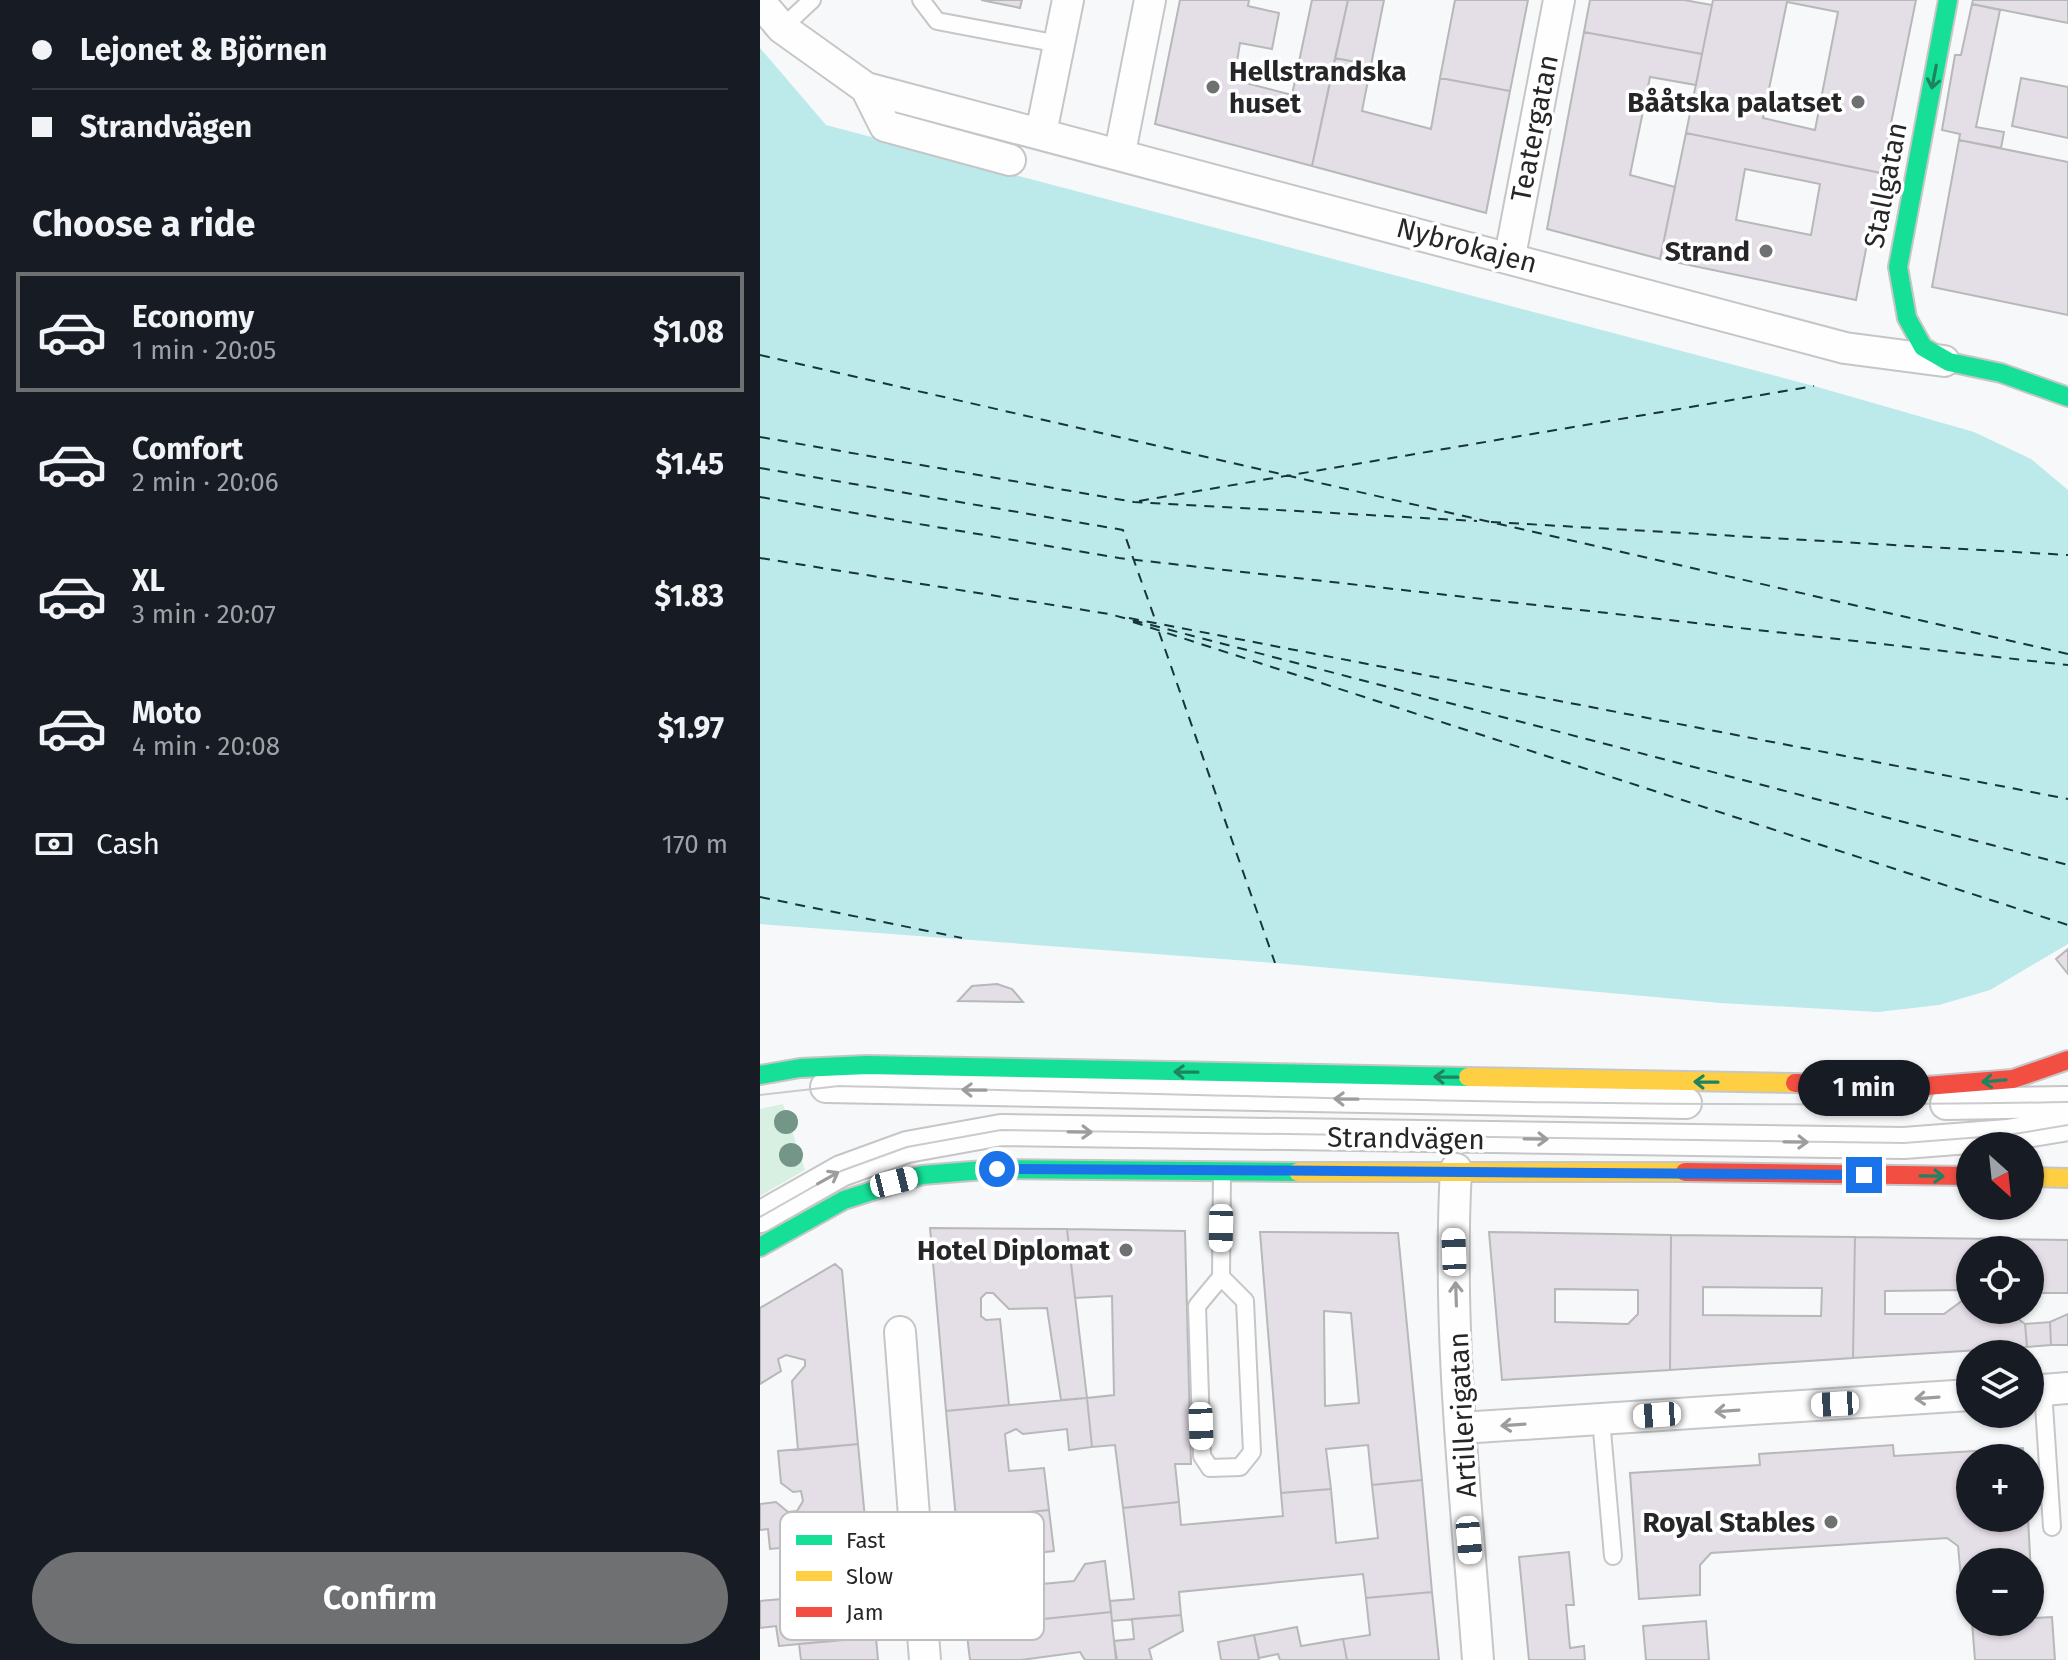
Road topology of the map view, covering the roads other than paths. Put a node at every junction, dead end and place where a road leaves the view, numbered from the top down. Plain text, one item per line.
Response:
1 (812, 0) edge
2 (921, 0) edge
3 (1068, 0) edge
4 (1150, 0) edge
5 (1559, 0) edge
6 (1948, 0) edge
7 (760, 2) edge
8 (782, 28) junction
9 (1059, 44) junction
10 (866, 88) junction
11 (1041, 133) junction
12 (1120, 152) junction
13 (1010, 160) dead end
14 (1510, 256) junction
15 (1949, 362) junction
16 (2068, 397) edge
17 (2068, 1060) edge
18 (760, 1075) edge
19 (760, 1095) edge
20 (2068, 1102) edge
21 (2068, 1125) edge
22 (1456, 1169) junction
23 (1222, 1171) junction
24 (1956, 1176) edge
25 (2044, 1177) edge
26 (2068, 1178) edge
27 (760, 1217) edge
28 (760, 1247) edge
29 (1221, 1277) junction
30 (900, 1332) dead end
31 (2047, 1389) edge
32 (1956, 1396) edge
33 (1601, 1419) junction
34 (1461, 1428) junction
35 (914, 1512) edge
36 (2052, 1527) dead end
37 (1613, 1556) dead end
38 (923, 1640) edge
39 (925, 1660) edge
40 (1478, 1660) edge

1 - 8 lane
2 - 9 lane
3 - 9 street
4 - 12 street
5 - 14 street, Teatergatan
6 -> 15 street, Stallgatan
7 - 8 street, Nybrokajen
8 - 10 street, Nybrokajen
9 - 11 street
10 - 11 street, Nybrokajen
10 - 13 street, Nybrokajen
11 - 12 street, Nybrokajen
12 - 14 street, Nybrokajen
14 - 15 street, Nybrokajen
15 - 16 street, Nybrokajen
17 -> 18 street
20 -> 19 street, Strandvägen
27 -> 21 street, Strandvägen
22 - 23 street, Strandvägen
22 -> 24 street, Strandvägen
34 -> 22 street, Artillerigatan
23 - 28 street, Strandvägen
23 - 29 lane
25 - 26 street
29 - 29 lane
30 - 35 street
31 - 36 lane
32 -> 33 street
33 -> 34 street
33 - 37 lane
34 - 40 street, Artillerigatan
38 - 39 street

